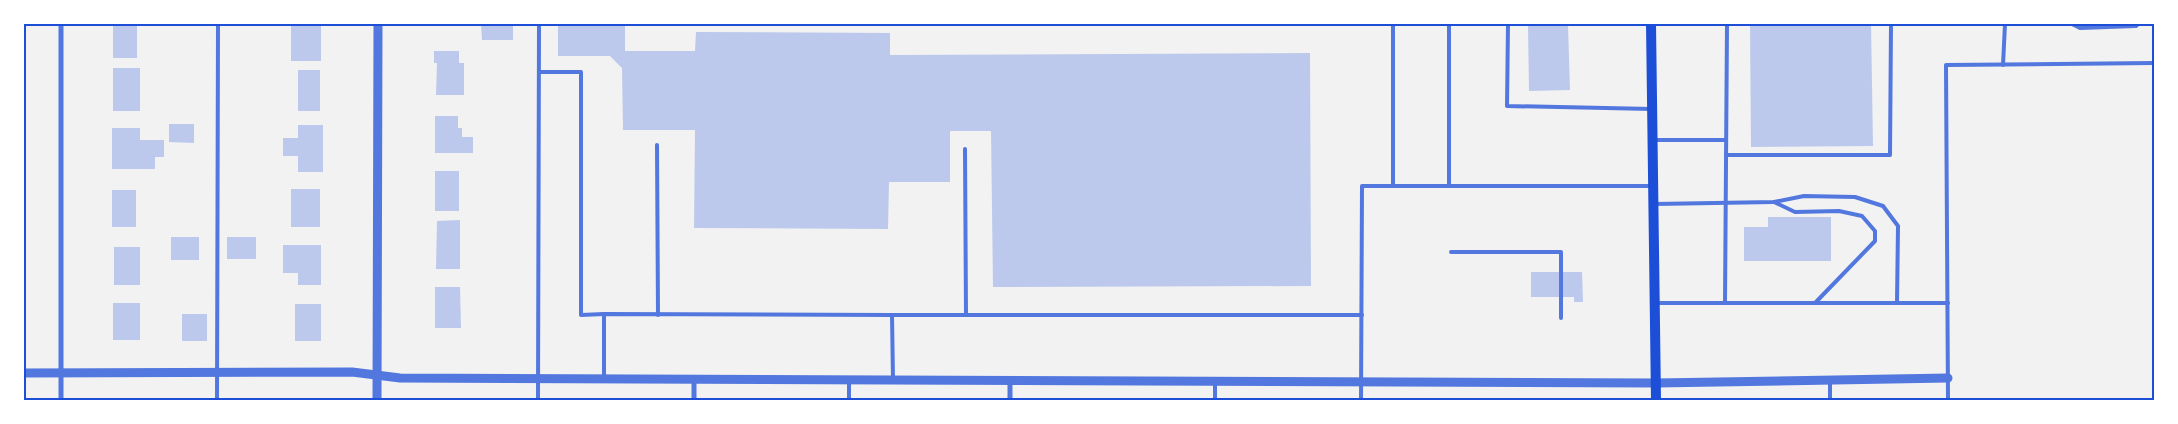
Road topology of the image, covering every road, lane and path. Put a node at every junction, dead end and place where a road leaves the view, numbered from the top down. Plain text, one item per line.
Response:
1 (61, 24) edge
2 (218, 24) edge
3 (378, 24) edge
4 (539, 24) edge
5 (1393, 24) edge
6 (1448, 24) edge
7 (1508, 24) edge
8 (1651, 24) edge
9 (1727, 24) edge
10 (1891, 24) edge
11 (2005, 24) edge
12 (2072, 24) edge
13 (2138, 24) edge
14 (2154, 63) edge
15 (2003, 65) junction
16 (539, 72) junction
17 (1652, 109) junction
18 (1652, 140) junction
19 (1726, 140) junction
20 (657, 145) dead end
21 (965, 149) dead end
22 (1726, 155) junction
23 (1393, 186) junction
24 (1448, 186) junction
25 (1652, 186) junction
26 (1774, 202) junction
27 (1726, 203) junction
28 (1653, 204) junction
29 (1451, 252) dead end
30 (1654, 303) junction
31 (1725, 303) junction
32 (1815, 303) junction
33 (1897, 303) junction
34 (1948, 303) junction
35 (604, 314) junction
36 (658, 314) junction
37 (892, 315) junction
38 (966, 315) junction
39 (1362, 315) junction
40 (1561, 318) dead end
41 (24, 372) edge
42 (61, 372) junction
43 (217, 372) junction
44 (377, 376) junction
45 (1948, 378) junction
46 (538, 379) junction
47 (604, 379) junction
48 (694, 379) junction
49 (1830, 379) junction
50 (849, 380) junction
51 (893, 380) junction
52 (1010, 381) junction
53 (1215, 382) junction
54 (1361, 382) junction
55 (1656, 383) junction
56 (61, 400) edge
57 (217, 400) edge
58 (377, 400) edge
59 (538, 400) edge
60 (694, 400) edge
61 (849, 400) edge
62 (1010, 400) edge
63 (1215, 400) edge
64 (1361, 400) edge
65 (1656, 400) edge
66 (1830, 400) edge
67 (1948, 400) edge

1 - 42 street
2 - 43 lane
3 - 44 street
4 - 16 lane
5 - 23 lane
6 - 24 lane
7 - 17 lane
8 - 17 main road
9 - 19 lane
10 - 22 lane
11 - 15 lane
12 - 13 lane
14 - 15 lane
15 - 34 lane
16 - 35 lane
16 - 46 lane
17 - 18 main road
18 - 19 lane
18 - 25 main road
19 - 22 lane
20 - 36 lane
21 - 38 lane
22 - 27 lane
23 - 24 lane
23 - 39 lane
24 - 25 lane
25 - 28 main road
26 - 27 lane
26 - 32 lane
26 - 33 lane
27 - 28 lane
27 - 31 lane
28 - 30 main road
29 - 40 lane
30 - 31 lane
30 - 55 main road
31 - 32 lane
32 - 33 lane
33 - 34 lane
34 - 45 lane
35 - 36 lane
35 - 47 lane
36 - 37 lane
37 - 38 lane
37 - 51 lane
38 - 39 lane
39 - 54 lane
41 - 42 street
42 - 43 street
42 - 56 street
43 - 44 street
43 - 57 lane
44 - 46 street
44 - 58 street
45 - 49 street
45 - 67 lane
46 - 47 street
46 - 59 lane
47 - 48 street
48 - 50 street
48 - 60 street
49 - 55 street
49 - 66 lane
50 - 51 street
50 - 61 lane
51 - 52 street
52 - 53 street
52 - 62 street
53 - 54 street
53 - 63 lane
54 - 55 street
54 - 64 lane
55 - 65 main road

